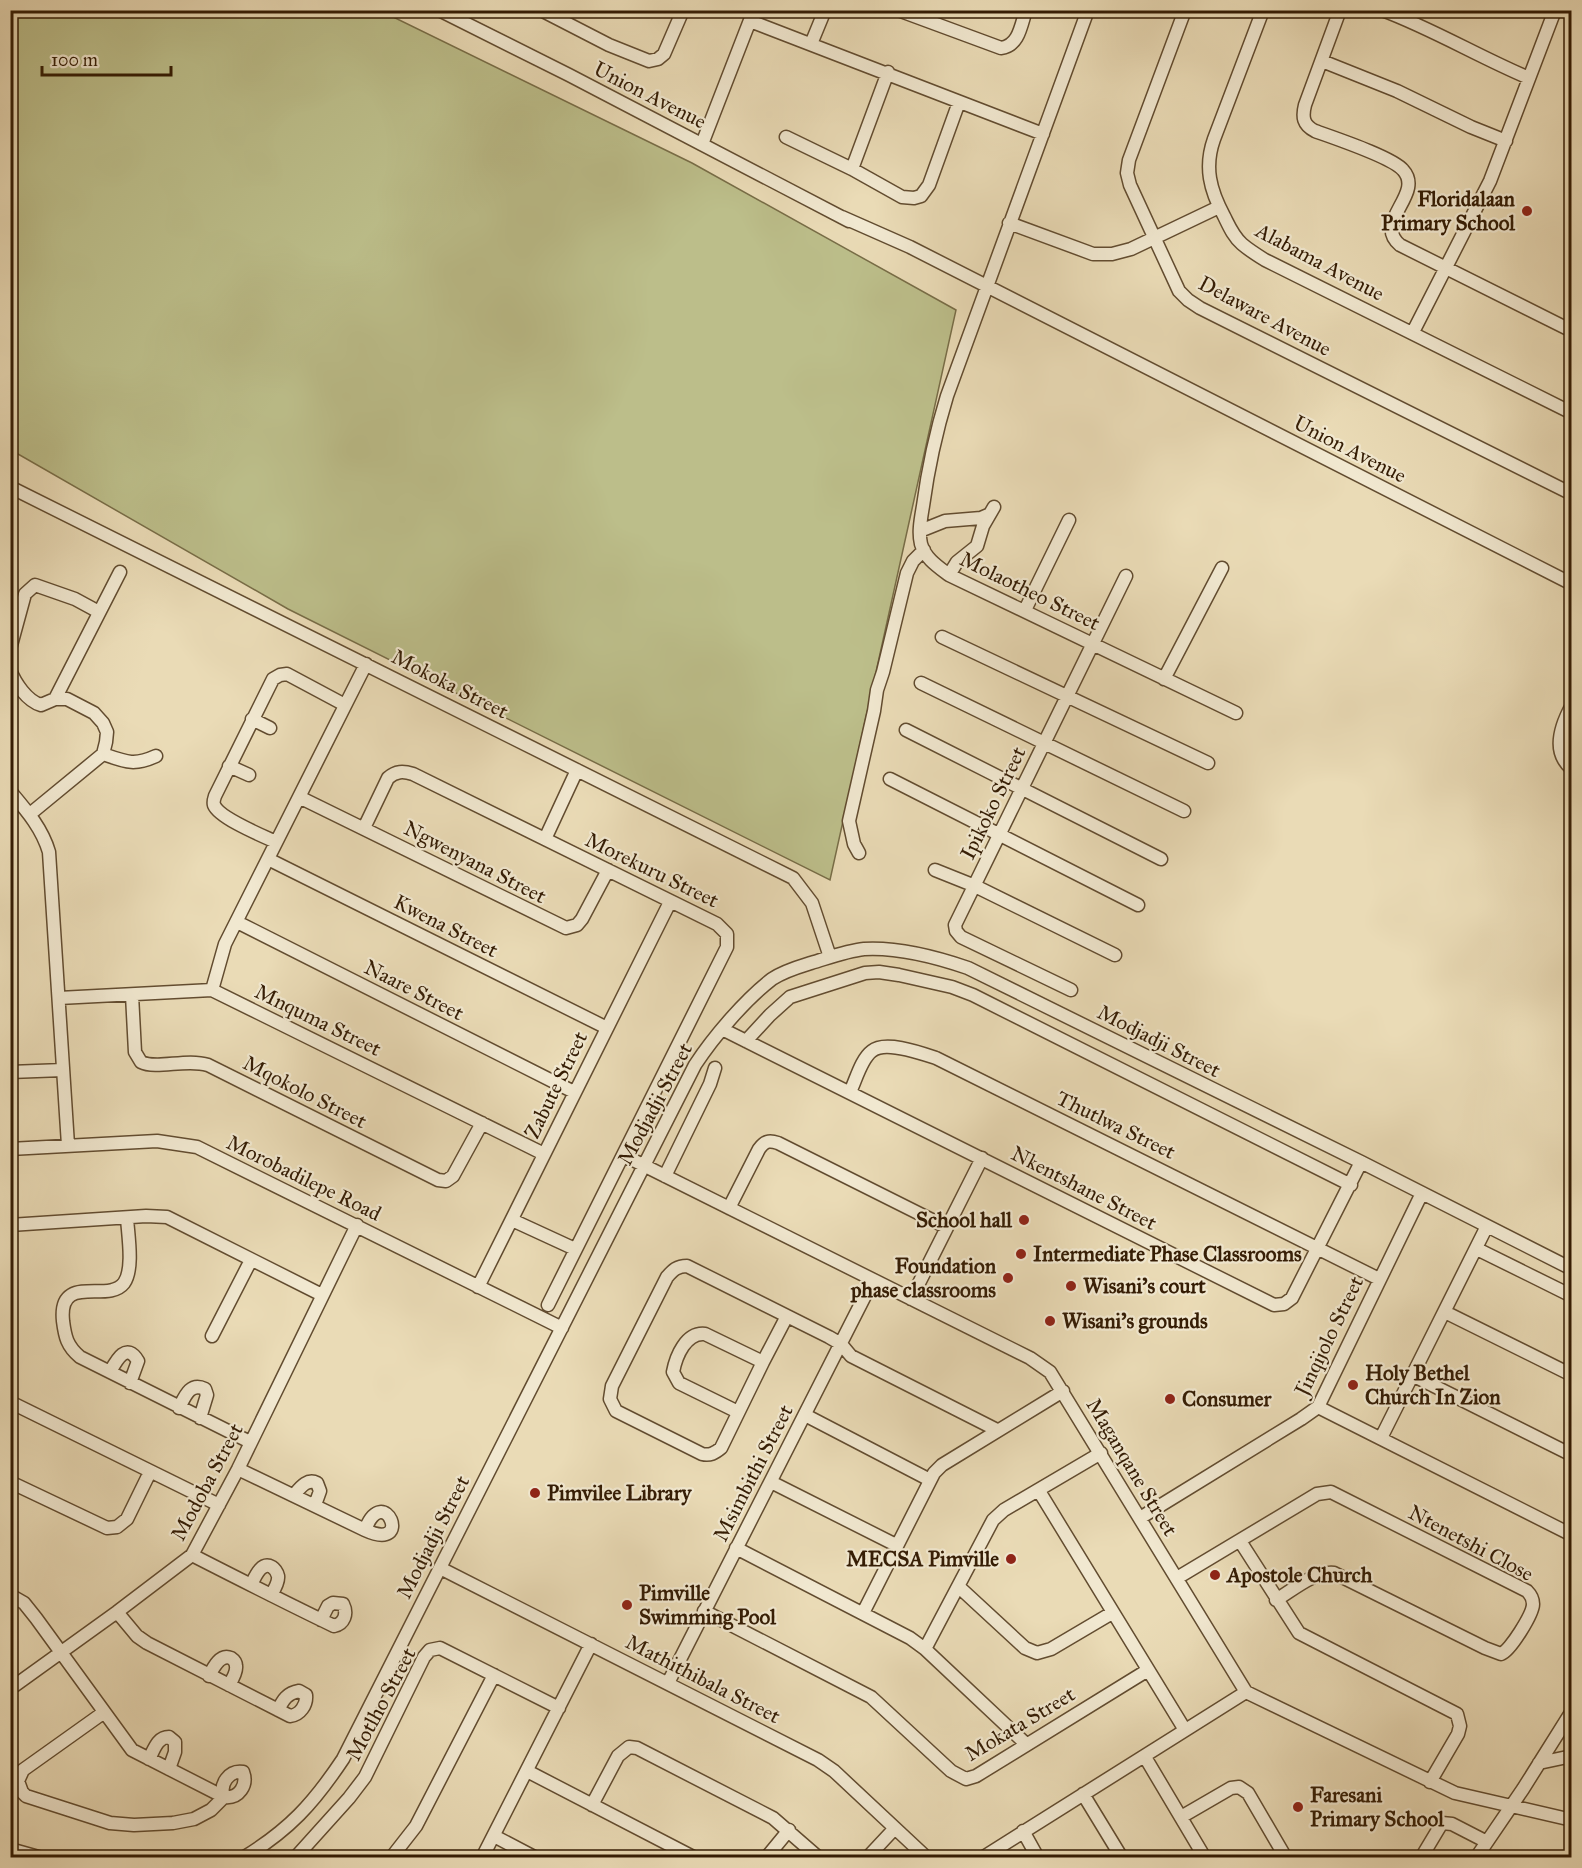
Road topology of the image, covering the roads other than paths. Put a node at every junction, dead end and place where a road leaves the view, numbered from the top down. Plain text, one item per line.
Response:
1 (439, 10) edge
2 (541, 10) edge
3 (683, 10) edge
4 (825, 10) edge
5 (898, 10) edge
6 (1026, 10) edge
7 (1088, 10) edge
8 (1185, 10) edge
9 (1263, 10) edge
10 (1340, 10) edge
11 (1382, 10) edge
12 (1555, 10) edge
13 (752, 16) edge
14 (811, 44) junction
15 (1322, 61) junction
16 (888, 72) junction
17 (1529, 78) junction
18 (959, 102) junction
19 (1043, 134) junction
20 (786, 137) dead end
21 (1506, 141) junction
22 (702, 144) junction
23 (852, 169) junction
24 (1219, 207) junction
25 (1009, 223) junction
26 (1154, 239) junction
27 (1445, 269) junction
28 (985, 290) junction
29 (1572, 331) edge
30 (1413, 332) junction
31 (1572, 413) edge
32 (10, 487) edge
33 (1572, 494) edge
34 (1069, 520) dead end
35 (920, 531) junction
36 (924, 550) junction
37 (1222, 568) dead end
38 (120, 572) dead end
39 (949, 575) junction
40 (1126, 576) dead end
41 (1572, 584) edge
42 (1026, 610) junction
43 (99, 612) junction
44 (942, 637) dead end
45 (1093, 644) junction
46 (10, 649) edge
47 (366, 664) junction
48 (10, 670) edge
49 (1164, 678) junction
50 (921, 683) dead end
51 (1067, 696) junction
52 (55, 699) junction
53 (345, 705) junction
54 (1572, 705) edge
55 (1236, 713) dead end
56 (252, 719) junction
57 (270, 728) dead end
58 (906, 730) dead end
59 (1044, 743) junction
60 (103, 754) junction
61 (156, 756) dead end
62 (1208, 763) dead end
63 (229, 766) junction
64 (1572, 769) edge
65 (578, 770) junction
66 (249, 775) dead end
67 (890, 779) dead end
68 (1021, 789) junction
69 (10, 791) edge
70 (299, 797) junction
71 (1184, 811) dead end
72 (30, 814) junction
73 (364, 828) junction
74 (1000, 833) junction
75 (545, 839) junction
76 (276, 842) junction
77 (860, 853) dead end
78 (268, 859) junction
79 (1161, 859) dead end
80 (608, 870) junction
81 (935, 870) dead end
82 (975, 886) junction
83 (670, 902) junction
84 (1138, 904) dead end
85 (237, 922) junction
86 (1115, 955) dead end
87 (830, 957) junction
88 (212, 990) junction
89 (1071, 990) dead end
90 (132, 995) junction
91 (60, 998) junction
92 (607, 1028) junction
93 (722, 1029) junction
94 (746, 1041) junction
95 (715, 1068) dead end
96 (63, 1070) junction
97 (10, 1072) edge
98 (574, 1092) junction
99 (850, 1092) junction
100 (482, 1123) junction
101 (68, 1145) junction
102 (10, 1149) edge
103 (544, 1154) junction
104 (623, 1155) junction
105 (982, 1158) junction
106 (1361, 1162) junction
107 (643, 1166) junction
108 (664, 1176) junction
109 (1351, 1185) junction
110 (1422, 1193) junction
111 (729, 1208) junction
112 (127, 1218) junction
113 (512, 1220) junction
114 (10, 1225) edge
115 (357, 1225) junction
116 (1487, 1226) junction
117 (946, 1227) junction
118 (1319, 1248) junction
119 (1477, 1248) junction
120 (575, 1249) junction
121 (251, 1260) junction
122 (1572, 1269) edge
123 (1379, 1279) junction
124 (873, 1280) junction
125 (478, 1287) junction
126 (322, 1295) junction
127 (1572, 1296) edge
128 (911, 1299) junction
129 (548, 1305) dead end
130 (1445, 1312) junction
131 (788, 1316) junction
132 (562, 1328) junction
133 (212, 1336) dead end
134 (841, 1344) junction
135 (763, 1362) junction
136 (110, 1372) junction
137 (1412, 1375) junction
138 (1572, 1375) edge
139 (130, 1383) junction
140 (1063, 1391) junction
141 (10, 1402) edge
142 (180, 1407) junction
143 (1318, 1407) junction
144 (738, 1412) junction
145 (805, 1416) junction
146 (200, 1418) junction
147 (997, 1430) junction
148 (1381, 1438) junction
149 (250, 1442) junction
150 (1101, 1453) junction
151 (1572, 1455) edge
152 (238, 1469) junction
153 (150, 1472) junction
154 (930, 1480) junction
155 (10, 1482) edge
156 (771, 1482) junction
157 (1039, 1491) junction
158 (294, 1495) junction
159 (219, 1505) junction
160 (315, 1505) junction
161 (1140, 1518) junction
162 (365, 1530) dead end
163 (1572, 1535) edge
164 (1240, 1541) junction
165 (452, 1542) junction
166 (896, 1545) junction
167 (736, 1548) junction
168 (192, 1555) junction
169 (440, 1568) junction
170 (460, 1577) junction
171 (1177, 1578) junction
172 (251, 1585) junction
173 (959, 1587) junction
174 (10, 1595) edge
175 (271, 1595) junction
176 (1276, 1600) junction
177 (704, 1611) junction
178 (117, 1612) junction
179 (1112, 1612) junction
180 (862, 1613) junction
181 (321, 1620) dead end
182 (591, 1644) junction
183 (925, 1649) junction
184 (61, 1651) junction
185 (1148, 1670) junction
186 (494, 1675) junction
187 (209, 1676) junction
188 (668, 1683) junction
189 (229, 1685) junction
190 (10, 1689) edge
191 (1246, 1692) junction
192 (559, 1708) junction
193 (278, 1710) dead end
194 (1572, 1711) edge
195 (103, 1713) junction
196 (1185, 1730) junction
197 (1026, 1744) junction
198 (1572, 1756) edge
199 (1145, 1757) junction
200 (149, 1759) junction
201 (1539, 1763) junction
202 (169, 1769) junction
203 (526, 1771) junction
204 (1430, 1782) junction
205 (1083, 1794) junction
206 (592, 1805) junction
207 (1511, 1807) junction
208 (1181, 1817) junction
209 (1572, 1820) edge
210 (895, 1828) junction
211 (789, 1830) junction
212 (1023, 1831) junction
213 (494, 1836) junction
214 (1487, 1842) junction
215 (18, 1853) edge
216 (397, 1856) edge
217 (42, 1857) edge
218 (243, 1857) edge
219 (295, 1857) edge
220 (482, 1857) edge
221 (536, 1857) edge
222 (695, 1857) edge
223 (766, 1857) edge
224 (819, 1857) edge
225 (867, 1857) edge
226 (927, 1857) edge
227 (982, 1857) edge
228 (1038, 1857) edge
229 (1122, 1857) edge
230 (1205, 1857) edge
231 (1286, 1857) edge
232 (1421, 1857) edge
233 (1476, 1857) edge

1 - 22 street, Union Avenue
2 - 3 street
4 - 14 street
5 - 6 street
7 - 19 street
8 - 26 street, Delaware Avenue
9 - 24 street, Alabama Avenue
10 - 15 street
11 - 17 street
12 - 17 street
13 - 14 street
13 - 22 street
14 - 16 street
15 - 21 street
15 - 27 street
16 - 18 street
16 - 23 street
17 - 21 street
18 - 19 street
18 - 23 street
19 - 25 street
20 - 23 street
21 - 27 street
22 - 28 street, Union Avenue
24 - 26 street
24 - 30 street, Alabama Avenue
25 - 26 street
25 - 28 street
26 - 33 street, Delaware Avenue
27 - 29 street
27 - 30 street
28 - 35 street
28 - 41 street, Union Avenue
30 - 31 street, Alabama Avenue
32 - 47 street, Mokoka Street
34 - 42 street
35 - 36 street
35 - 39 street
36 - 39 street, Molaotheo Street
36 - 77 street
37 - 49 street
38 - 43 street
39 - 42 street, Molaotheo Street
40 - 45 street, Ipikoko Street
42 - 45 street, Molaotheo Street
43 - 46 street
43 - 52 street
44 - 51 street
45 - 49 street, Molaotheo Street
45 - 51 street, Ipikoko Street
47 - 53 street
47 - 65 street, Mokoka Street
48 - 52 street
49 - 55 street, Molaotheo Street
50 - 59 street
51 - 59 street, Ipikoko Street
51 - 62 street
52 - 60 street
53 - 56 street
53 - 70 street
54 - 64 street
56 - 57 street
56 - 63 street
58 - 68 street
59 - 68 street, Ipikoko Street
59 - 71 street
60 - 61 street
60 - 72 street
63 - 66 street
63 - 76 street
65 - 75 street
65 - 87 street, Mokoka Street
67 - 74 street
68 - 74 street, Ipikoko Street
68 - 79 street
69 - 72 street
70 - 73 street, Ngwenyana Street
70 - 76 street
72 - 91 street
73 - 75 street, Morekuru Street
73 - 80 street, Ngwenyana Street
74 - 82 street, Ipikoko Street
74 - 84 street
75 - 80 street, Morekuru Street
76 - 78 street
78 - 85 street
78 - 92 street, Kwena Street
80 - 83 street, Morekuru Street
81 - 82 street
82 - 86 street
82 - 89 street, Ipikoko Street
83 - 92 street, Zabute Street
83 - 104 street, Morekuru Street
85 - 88 street
85 - 98 street, Naare Street
87 - 93 street, Modjadji Street
87 - 106 street, Modjadji Street
88 - 90 street, Mnquma Street
88 - 100 street, Mnquma Street
90 - 91 street, Mnquma Street
90 - 100 street, Mqokolo Street
91 - 96 street
92 - 98 street, Zabute Street
93 - 94 street, Nkentshane Street
93 - 107 street, Modjadji Street
94 - 99 street, Nkentshane Street
94 - 109 street
95 - 108 street
96 - 97 street
96 - 101 street
98 - 103 street, Zabute Street
99 - 105 street, Nkentshane Street
99 - 118 street, Thutlwa Street
100 - 103 street, Mnquma Street
101 - 102 street, Morobadilepe Road
101 - 115 street, Morobadilepe Road
103 - 113 street, Zabute Street
104 - 107 street, Maganqane Street
104 - 120 street, Morekuru Street
105 - 117 street
105 - 118 street, Nkentshane Street
106 - 109 street, Nkentshane Street
106 - 110 street, Modjadji Street
107 - 108 street, Maganqane Street
107 - 132 street, Modjadji Street
108 - 111 street, Maganqane Street
109 - 118 street, Nkentshane Street
110 - 116 street, Modjadji Street
110 - 123 street, Jinqijolo Street
111 - 117 street
111 - 124 street, Maganqane Street
112 - 114 street
112 - 121 street
112 - 136 street
113 - 120 street
113 - 125 street, Zabute Street
115 - 125 street, Morobadilepe Road
115 - 126 street, Modoba Street
116 - 119 street
116 - 122 street, Modjadji Street
117 - 128 street
118 - 123 street, Thutlwa Street
119 - 127 street
119 - 130 street
120 - 129 street, Morekuru Street
121 - 126 street
121 - 133 street
123 - 143 street, Jinqijolo Street
124 - 128 street, Maganqane Street
124 - 134 street, Msimbithi Street
125 - 132 street, Morobadilepe Road
126 - 149 street, Modoba Street
128 - 140 street, Maganqane Street
130 - 137 street
130 - 138 street
131 - 134 street
131 - 135 street
131 - 144 street
132 - 165 street, Modjadji Street
134 - 145 street, Msimbithi Street
134 - 147 street
135 - 144 street
135 - 144 street
136 - 139 street
136 - 139 street
137 - 148 street
137 - 151 street
139 - 142 street
140 - 147 street
140 - 150 street, Maganqane Street
141 - 153 street
142 - 146 street
142 - 146 street
143 - 148 street
143 - 161 street, Jinqijolo Street
145 - 154 street
145 - 156 street, Msimbithi Street
146 - 149 street
147 - 154 street
148 - 163 street
149 - 152 street, Modoba Street
150 - 157 street
150 - 161 street, Maganqane Street
152 - 158 street
152 - 159 street, Modoba Street
153 - 155 street
153 - 159 street
154 - 166 street
156 - 166 street
156 - 167 street, Msimbithi Street
157 - 173 street
157 - 179 street
158 - 160 street
158 - 160 street
159 - 168 street, Modoba Street
160 - 162 street
161 - 171 street, Maganqane Street
164 - 171 street, Ntenetshi Close
164 - 176 street
164 - 176 street, Ntenetshi Close
165 - 169 street, Modjadji Street
165 - 170 street
166 - 180 street
167 - 177 street, Msimbithi Street
167 - 180 street
168 - 172 street
168 - 178 street, Modoba Street
169 - 170 street, Mathithibala Street
169 - 218 street, Modjadji Street
170 - 182 street, Mathithibala Street
171 - 191 street, Maganqane Street
172 - 175 street
172 - 175 street
173 - 179 street
173 - 183 street
174 - 184 street
175 - 181 street
176 - 204 street
177 - 188 street, Msimbithi Street
177 - 197 street, Mokata Street
178 - 184 street, Modoba Street
178 - 187 street
179 - 185 street
180 - 183 street
182 - 188 street, Mathithibala Street
182 - 192 street
183 - 197 street
184 - 190 street, Modoba Street
184 - 195 street
185 - 196 street
185 - 197 street, Mokata Street
186 - 192 street, Motlho Street
186 - 216 street
186 - 219 street, Motlho Street
187 - 189 street
187 - 189 street
188 - 210 street, Mathithibala Street
189 - 193 street
191 - 196 street
191 - 204 street
192 - 203 street
194 - 201 street
195 - 200 street
195 - 202 street
196 - 199 street
198 - 201 street
199 - 205 street
199 - 208 street
200 - 202 street
200 - 202 street
201 - 207 street
203 - 206 street
203 - 213 street
204 - 207 street
205 - 212 street
205 - 229 street
206 - 211 street
206 - 222 street
207 - 209 street
207 - 214 street
208 - 230 street
208 - 231 street
210 - 225 street
210 - 226 street, Mathithibala Street
211 - 223 street
211 - 224 street
212 - 227 street
212 - 228 street
213 - 220 street
213 - 221 street
214 - 232 street
214 - 233 street
215 - 217 street

